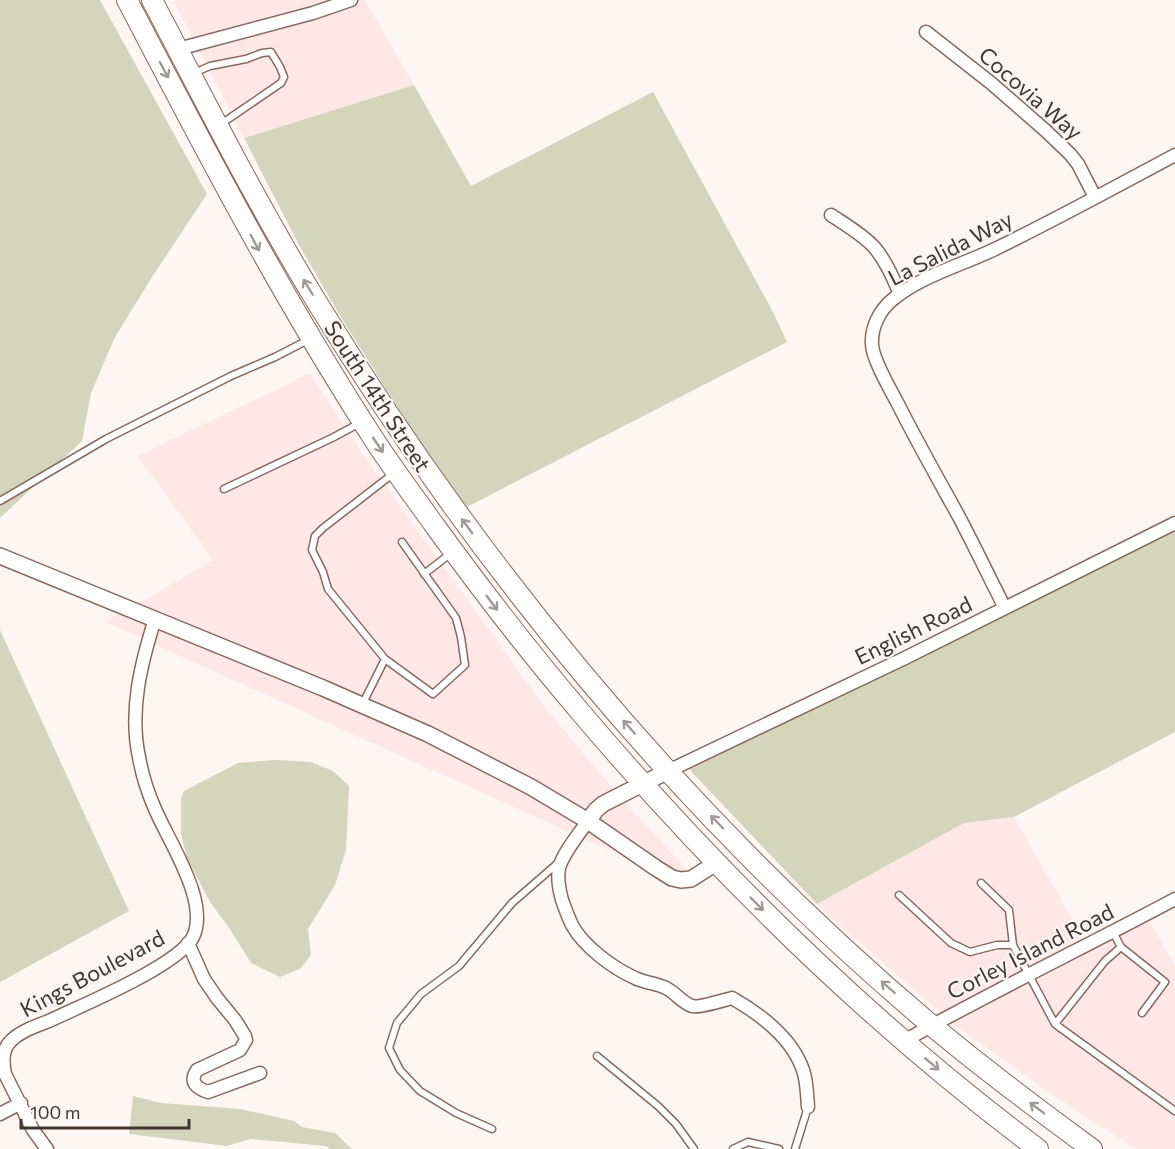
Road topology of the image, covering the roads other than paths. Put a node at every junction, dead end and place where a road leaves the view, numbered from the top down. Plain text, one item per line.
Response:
1 (127, 0) edge
2 (152, 0) edge
3 (351, 0) edge
4 (142, 28) junction
5 (926, 32) dead end
6 (178, 49) junction
7 (191, 75) junction
8 (218, 126) junction
9 (1175, 155) edge
10 (1095, 197) junction
11 (831, 215) dead end
12 (900, 294) junction
13 (311, 338) junction
14 (350, 354) junction
15 (363, 422) junction
16 (396, 471) junction
17 (224, 489) dead end
18 (0, 501) edge
19 (1175, 523) edge
20 (402, 543) dead end
21 (454, 551) junction
22 (0, 556) edge
23 (424, 574) junction
24 (1005, 608) junction
25 (155, 619) junction
26 (385, 659) junction
27 (362, 705) junction
28 (668, 771) junction
29 (641, 783) junction
30 (588, 821) junction
31 (562, 860) junction
32 (716, 863) junction
33 (981, 883) dead end
34 (898, 895) dead end
35 (1175, 899) edge
36 (1113, 932) junction
37 (188, 943) junction
38 (1013, 945) junction
39 (1121, 947) junction
40 (1028, 974) junction
41 (1142, 1013) dead end
42 (1055, 1024) junction
43 (932, 1026) junction
44 (904, 1041) junction
45 (2, 1053) edge
46 (597, 1056) dead end
47 (260, 1073) dead end
48 (21, 1103) junction
49 (808, 1107) joint
50 (1175, 1111) edge
51 (0, 1114) edge
52 (492, 1129) dead end
53 (47, 1149) edge
54 (694, 1149) edge
55 (733, 1149) edge
56 (779, 1149) edge
57 (795, 1149) edge
58 (1038, 1149) edge
59 (1092, 1149) edge

1 - 4 highway, South 14th Street
2 - 6 highway, South 14th Street
3 - 6 street
4 - 6 highway
4 -> 13 highway, South 14th Street
5 - 10 street, Cocovia Way
6 - 7 highway, South 14th Street
7 - 8 highway, South 14th Street
7 - 8 lane
14 -> 8 highway, South 14th Street
9 - 10 street, La Salida Way
10 - 12 street, La Salida Way
11 - 12 street
12 - 24 street, La Salida Way
13 - 14 highway
13 - 15 highway, South 14th Street
13 - 18 lane
28 -> 14 highway, South 14th Street
15 -> 16 highway, South 14th Street
15 - 17 lane
16 - 21 highway, South 14th Street
16 - 26 lane
19 - 24 street, English Road
20 - 23 lane
21 - 23 lane
21 -> 29 highway, South 14th Street
22 - 25 street
23 - 26 lane
24 - 28 street, English Road
25 - 27 street
25 - 37 street, Kings Boulevard
26 - 27 lane
27 - 30 street
28 - 29 street
43 -> 28 highway, South 14th Street
29 - 30 street
29 - 32 highway, South 14th Street
30 - 31 street
30 - 32 street
31 - 49 street
31 - 52 lane
32 -> 44 highway, South 14th Street
33 - 38 lane
34 - 38 lane
35 - 36 street, Corley Island Road
36 - 39 lane
36 - 40 street, Corley Island Road
37 - 45 street, Kings Boulevard
37 - 47 street
38 - 40 lane
39 - 41 lane
39 - 42 lane
40 - 42 lane
40 - 43 street, Corley Island Road
42 - 50 lane
43 - 44 street, Corley Island Road
59 -> 43 highway, South 14th Street
44 -> 58 highway, South 14th Street
45 - 48 street, Kings Boulevard
46 - 54 lane
48 - 51 street
48 - 53 street, Kings Boulevard
49 - 57 lane
55 - 56 lane

